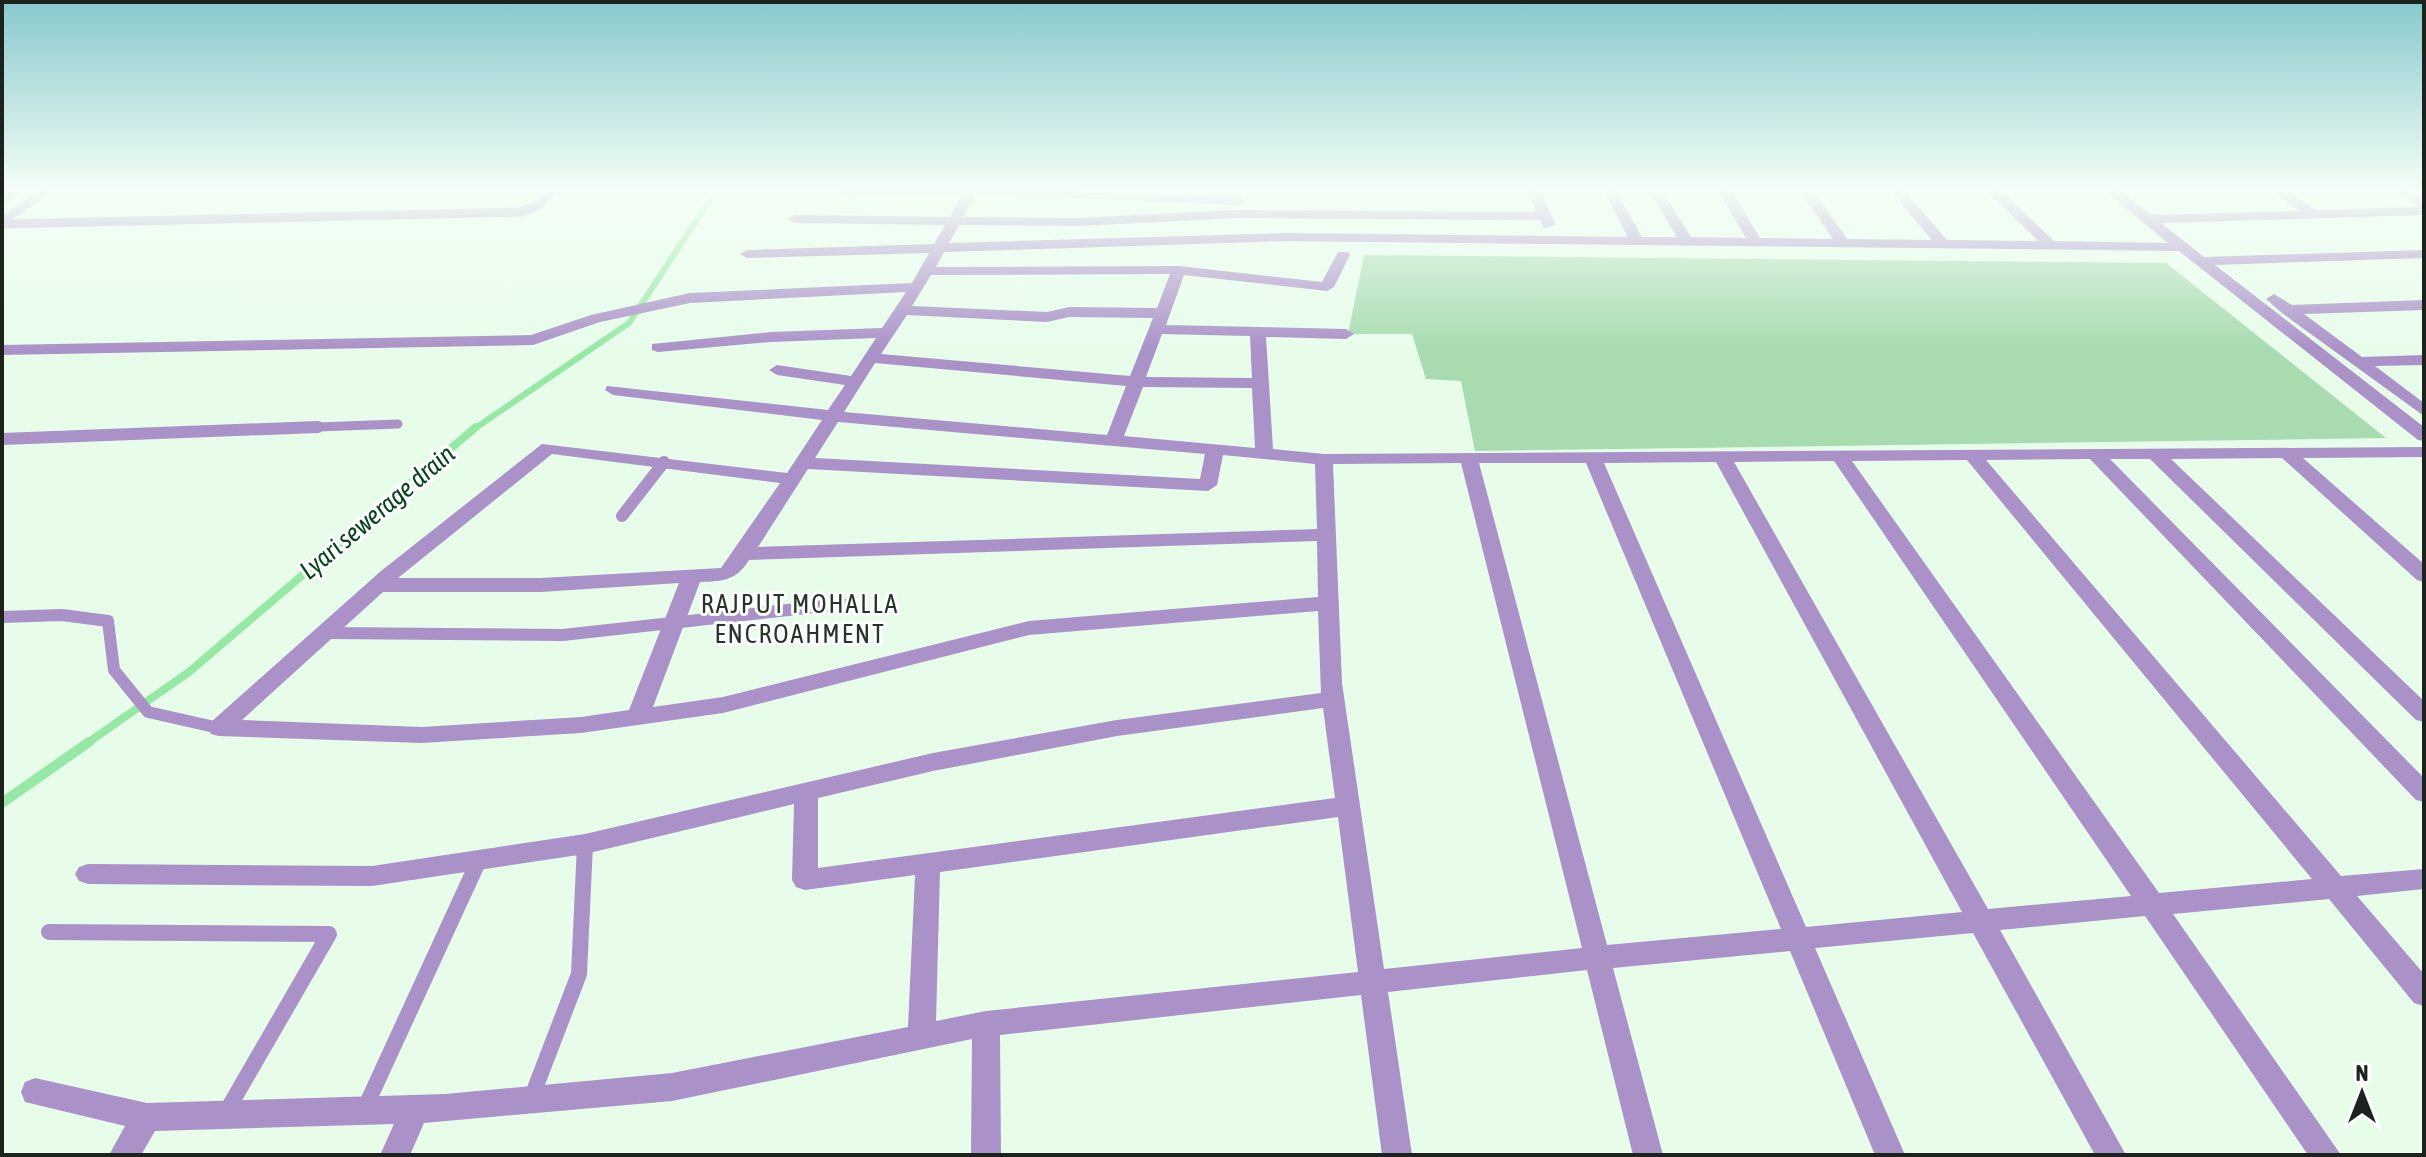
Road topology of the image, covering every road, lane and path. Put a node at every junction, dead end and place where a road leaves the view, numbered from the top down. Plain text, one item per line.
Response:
1 (940, 243) edge
2 (1079, 243) edge
3 (1942, 243) edge
4 (2180, 243) edge
5 (2201, 243) edge
6 (2050, 245) joint
7 (938, 247) junction
8 (2185, 247) junction
9 (747, 254) dead end
10 (2424, 254) edge
11 (1343, 255) dead end
12 (2224, 260) junction
13 (2203, 261) junction
14 (1179, 270) junction
15 (927, 271) junction
16 (917, 287) junction
17 (2424, 305) edge
18 (902, 310) junction
19 (2267, 310) junction
20 (2288, 310) junction
21 (1160, 321) junction
22 (1258, 332) junction
23 (886, 333) junction
24 (1346, 334) dead end
25 (658, 347) dead end
26 (2, 350) edge
27 (870, 358) junction
28 (2424, 360) edge
29 (2362, 362) junction
30 (2333, 363) junction
31 (777, 370) dead end
32 (855, 382) junction
33 (1136, 382) junction
34 (1260, 383) junction
35 (613, 390) dead end
36 (2385, 405) junction
37 (2421, 406) edge
38 (833, 416) junction
39 (398, 424) dead end
40 (2424, 436) edge
41 (2, 439) edge
42 (1114, 440) junction
43 (1215, 449) junction
44 (2284, 451) junction
45 (2153, 452) junction
46 (2424, 452) edge
47 (1264, 453) junction
48 (2094, 453) junction
49 (1971, 454) junction
50 (1839, 455) junction
51 (1722, 456) junction
52 (1593, 457) junction
53 (1469, 458) junction
54 (1324, 459) junction
55 (664, 462) junction
56 (797, 471) junction
57 (622, 516) dead end
58 (1326, 535) junction
59 (742, 554) junction
60 (2424, 575) edge
61 (692, 576) junction
62 (379, 585) junction
63 (1328, 603) junction
64 (842, 604) dead end
65 (2, 617) edge
66 (672, 623) junction
67 (325, 633) junction
68 (1333, 699) junction
69 (2424, 714) edge
70 (638, 716) junction
71 (219, 728) junction
72 (806, 792) junction
73 (2424, 793) edge
74 (1347, 806) junction
75 (585, 844) junction
76 (479, 860) junction
77 (928, 863) junction
78 (88, 874) dead end
79 (2424, 879) edge
80 (2333, 887) junction
81 (2152, 904) junction
82 (1980, 920) junction
83 (49, 932) dead end
84 (1795, 938) junction
85 (1595, 958) junction
86 (1371, 980) junction
87 (2424, 994) edge
88 (986, 1024) junction
89 (922, 1037) junction
90 (35, 1092) dead end
91 (531, 1100) junction
92 (415, 1109) junction
93 (364, 1110) junction
94 (225, 1114) junction
95 (147, 1117) junction
96 (124, 1155) edge
97 (395, 1155) edge
98 (986, 1155) edge
99 (1397, 1155) edge
100 (1648, 1155) edge
101 (1890, 1155) edge
102 (2111, 1155) edge
103 (2326, 1155) edge

1 - 7 street
2 - 7 street
3 - 6 street
4 - 8 street
5 - 12 street
6 - 8 street
7 - 9 street
7 - 15 street
8 - 13 street
10 - 12 street
11 - 14 street
12 - 13 street
12 - 20 street
13 - 19 street
14 - 15 street
14 - 21 street
15 - 16 street
16 - 18 street
16 - 26 street
17 - 20 street
18 - 21 street
18 - 23 street
19 - 20 street
19 - 30 street
20 - 29 street
21 - 22 street
21 - 33 street
22 - 24 street
22 - 34 street
23 - 25 street
23 - 27 street
27 - 32 street
27 - 33 street
28 - 29 street
29 - 30 street
29 - 37 street
30 - 36 street
31 - 32 street
32 - 38 street
33 - 34 street
33 - 42 street
34 - 47 street
35 - 38 street
36 - 37 street
36 - 40 street
38 - 42 street
38 - 56 street
39 - 41 lane
42 - 43 street
43 - 47 street
43 - 56 street
44 - 45 street
44 - 46 street
44 - 60 street
45 - 48 street
45 - 69 street
47 - 54 street
48 - 49 street
48 - 73 street
49 - 50 street
49 - 80 street
50 - 51 street
50 - 81 street
51 - 52 street
51 - 82 street
52 - 53 street
52 - 84 street
53 - 54 street
53 - 85 street
54 - 58 street
55 - 56 street
55 - 57 lane
55 - 62 street
56 - 59 street
58 - 59 street
58 - 63 street
59 - 61 street
61 - 62 street
61 - 66 street
62 - 67 street
63 - 68 street
63 - 70 street
64 - 66 lane
65 - 71 lane
66 - 67 lane
66 - 70 street
67 - 71 street
68 - 72 street
68 - 74 street
70 - 71 street
72 - 75 street
72 - 77 street
74 - 77 street
74 - 86 street
75 - 76 street
75 - 91 lane
76 - 78 street
76 - 93 lane
77 - 89 street
79 - 80 street
80 - 81 street
80 - 87 street
81 - 82 street
81 - 103 street
82 - 84 street
82 - 102 street
83 - 94 lane
84 - 85 street
84 - 101 street
85 - 86 street
85 - 100 street
86 - 88 street
86 - 99 street
88 - 89 street
88 - 98 street
89 - 91 street
90 - 95 street
91 - 92 street
92 - 93 street
92 - 97 street
93 - 94 street
94 - 95 street
95 - 96 street

